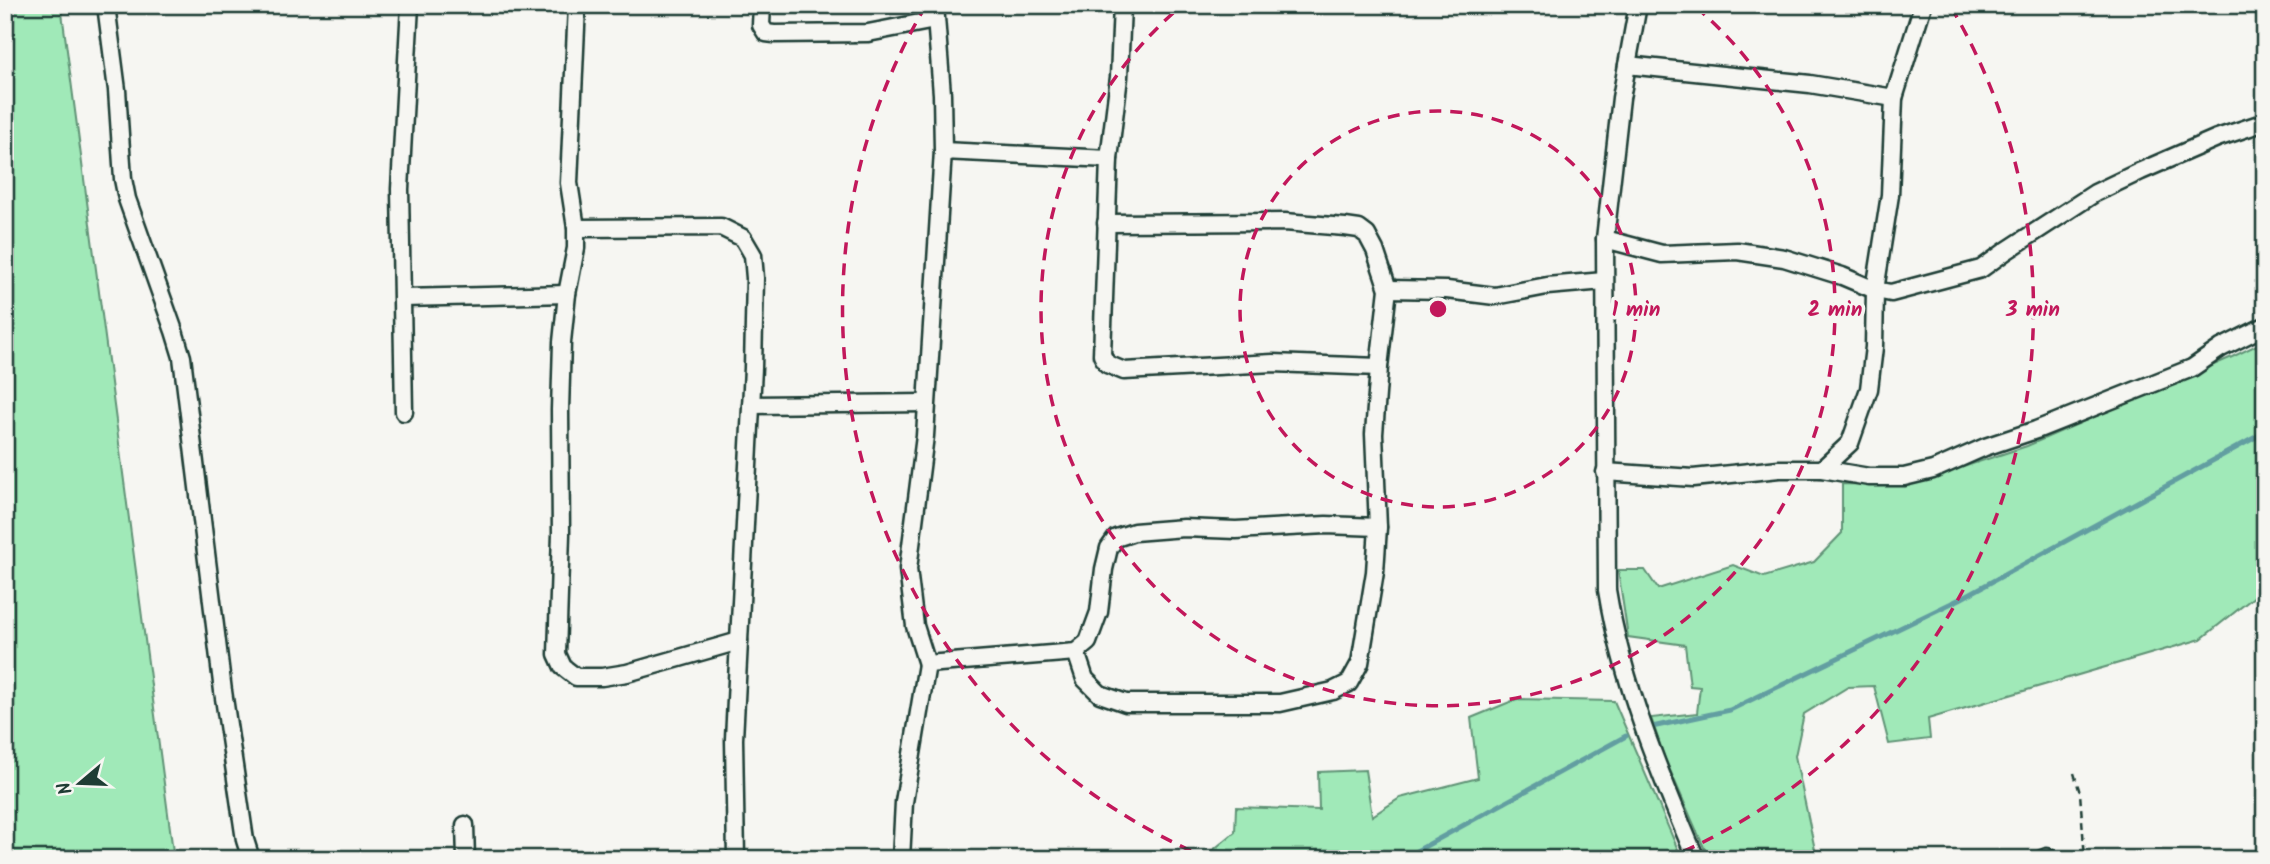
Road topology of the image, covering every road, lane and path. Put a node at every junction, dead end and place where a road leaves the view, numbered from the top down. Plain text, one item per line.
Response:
1 (106, 5) edge
2 (410, 5) edge
3 (577, 5) edge
4 (762, 5) edge
5 (1122, 5) edge
6 (1638, 5) edge
7 (1923, 5) edge
8 (935, 13) edge
9 (1627, 65) junction
10 (1894, 98) junction
11 (2265, 122) edge
12 (943, 151) junction
13 (1109, 159) junction
14 (1106, 223) junction
15 (576, 228) junction
16 (1605, 239) junction
17 (1604, 281) junction
18 (1388, 289) junction
19 (1875, 290) junction
20 (567, 294) junction
21 (403, 298) junction
22 (2265, 326) edge
23 (1379, 367) junction
24 (926, 403) junction
25 (751, 405) junction
26 (404, 412) dead end
27 (1822, 469) junction
28 (1605, 472) junction
29 (1378, 527) junction
30 (739, 641) junction
31 (1076, 652) junction
32 (928, 664) junction
33 (2074, 773) dead end
34 (465, 825) dead end
35 (251, 859) edge
36 (467, 859) edge
37 (736, 859) edge
38 (901, 859) edge
39 (1696, 859) edge
40 (2085, 859) edge

1 - 35 street
2 - 21 street
3 - 15 street
4 - 8 street
5 - 13 street
6 - 9 street
7 - 10 street
8 - 12 street
9 - 10 street
9 - 16 street
10 - 19 street
11 - 19 street
12 - 13 street
12 - 24 street
13 - 14 street
14 - 18 street
14 - 23 street
15 - 20 street
15 - 25 street
16 - 17 street
16 - 19 street
17 - 18 street
17 - 28 street
18 - 23 street
19 - 27 street
20 - 21 street
20 - 30 street
21 - 26 street
22 - 27 street
23 - 29 street
24 - 25 street
24 - 32 street
25 - 30 street
27 - 28 street
28 - 39 street
29 - 31 street
29 - 31 street
30 - 37 street
31 - 32 street
32 - 38 street
33 - 40 path
34 - 36 street

